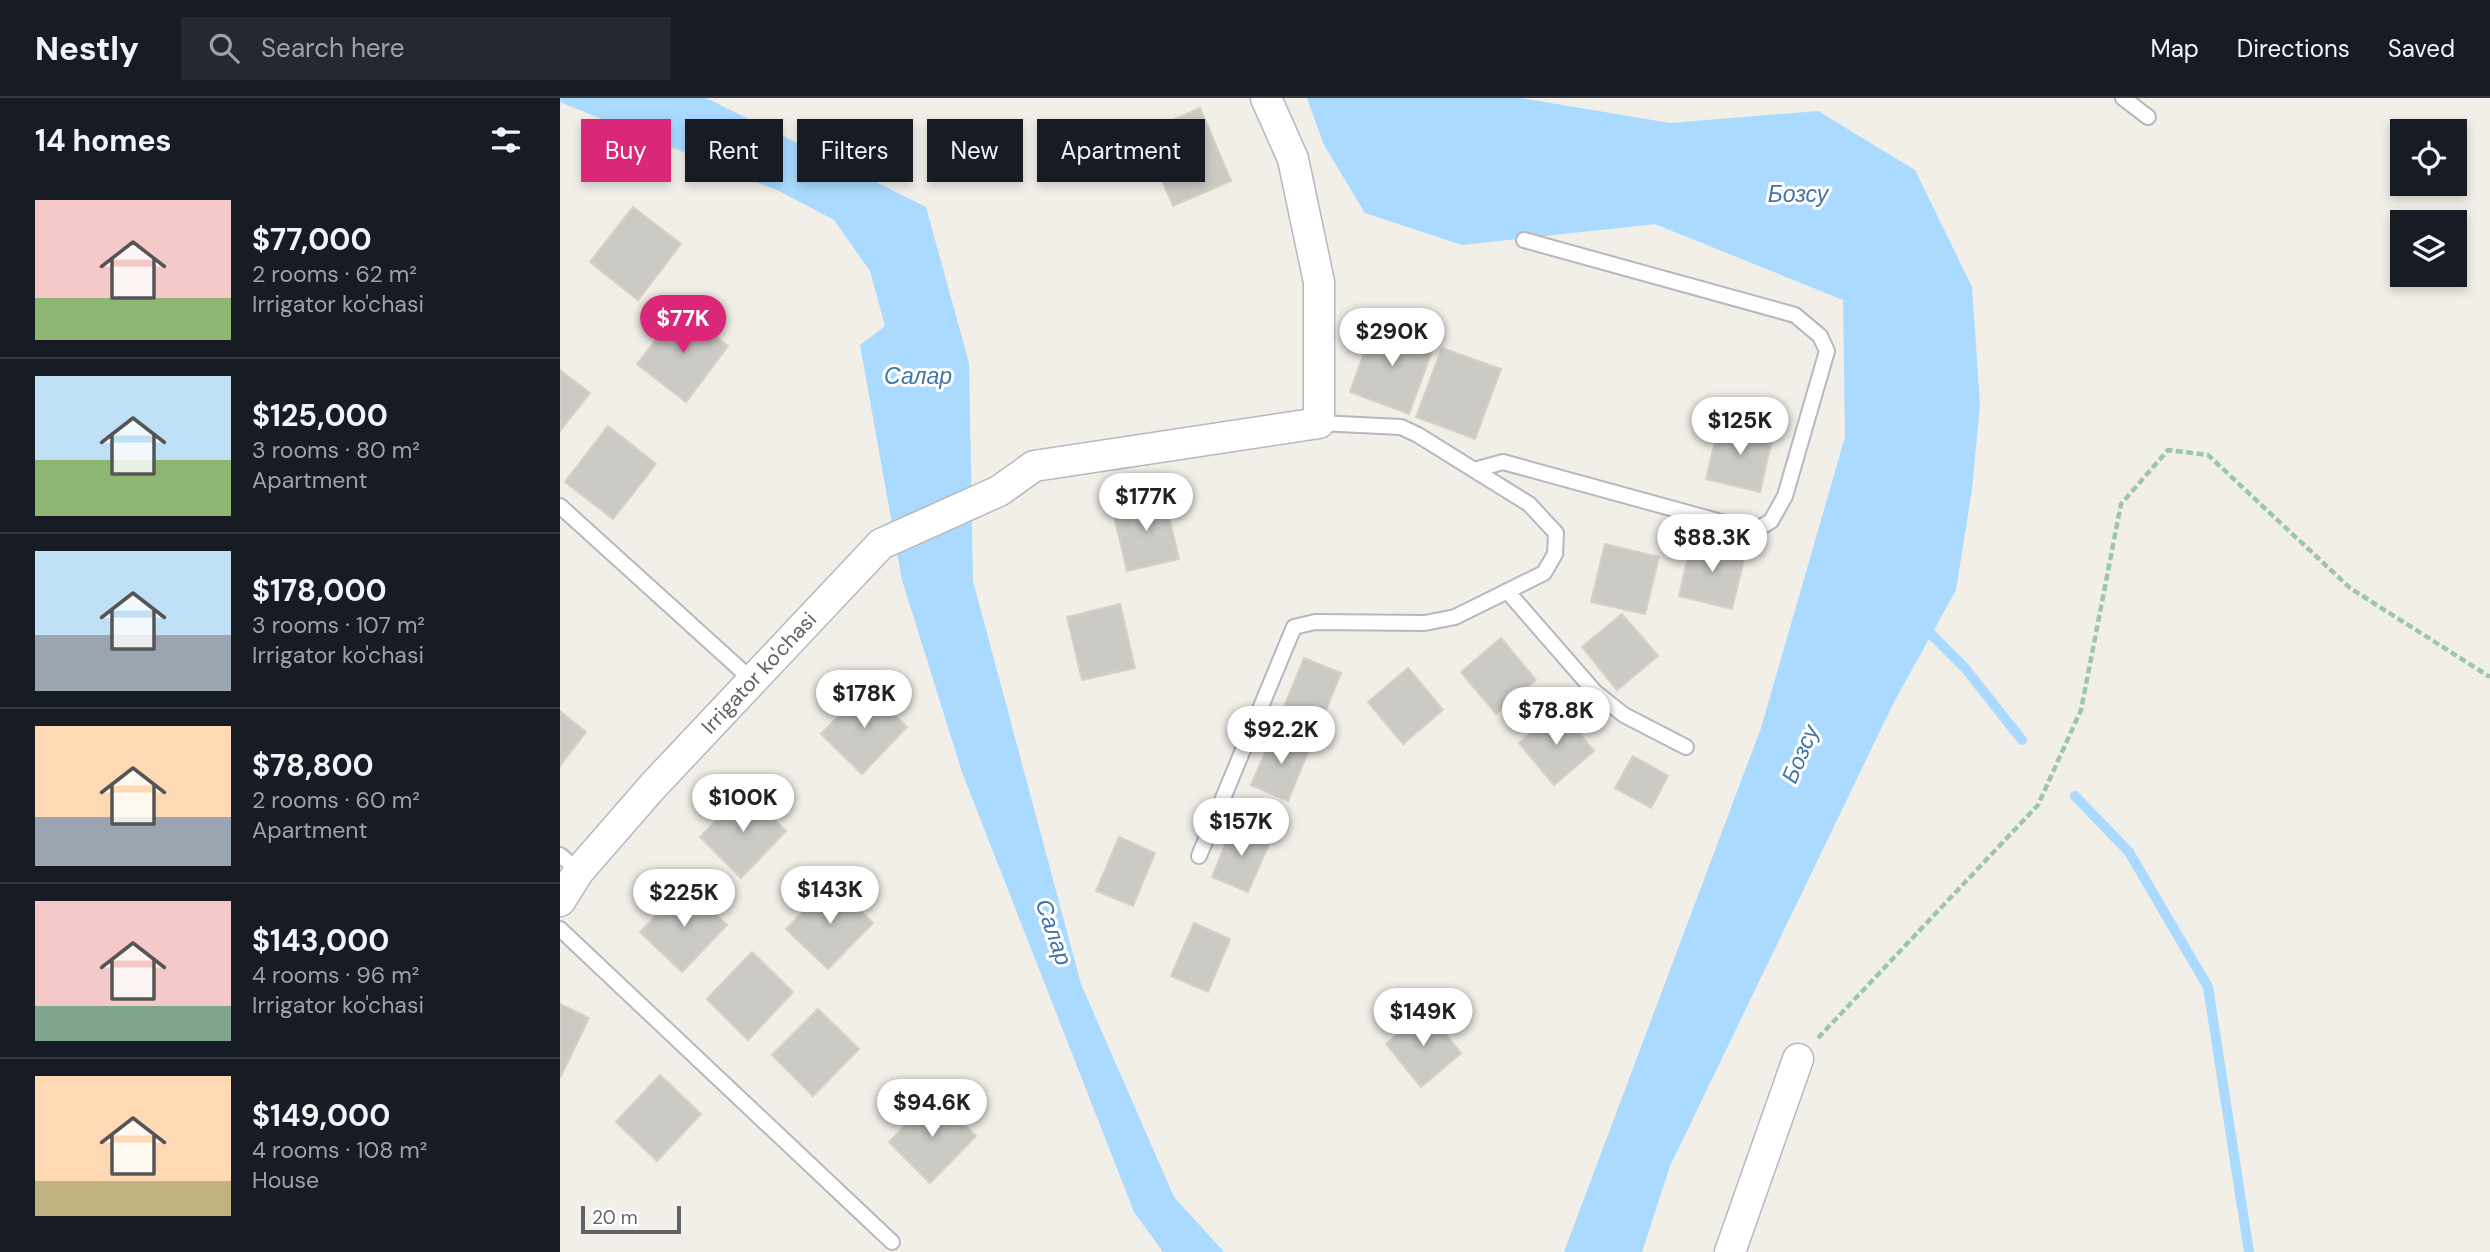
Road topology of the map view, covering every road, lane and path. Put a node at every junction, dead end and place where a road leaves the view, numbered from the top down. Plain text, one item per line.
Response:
1 (1266, 98) edge
2 (2123, 98) edge
3 (2148, 117) dead end
4 (1524, 240) dead end
5 (1319, 423) junction
6 (1474, 470) junction
7 (560, 506) edge
8 (1507, 591) junction
9 (2490, 677) edge
10 (752, 680) junction
11 (1686, 747) dead end
12 (1199, 856) dead end
13 (569, 863) edge
14 (560, 901) edge
15 (560, 929) edge
16 (1798, 1059) joint
17 (892, 1242) dead end
18 (1730, 1252) edge

1 - 5 street
2 - 3 lane
4 - 6 lane
5 - 6 lane
5 - 10 street, Irrigator ko'chasi
6 - 8 lane
7 - 10 lane
8 - 11 lane
8 - 12 lane
9 - 16 path
10 - 13 street, Irrigator ko'chasi
13 - 14 street, Irrigator ko'chasi
15 - 17 lane
16 - 18 street

